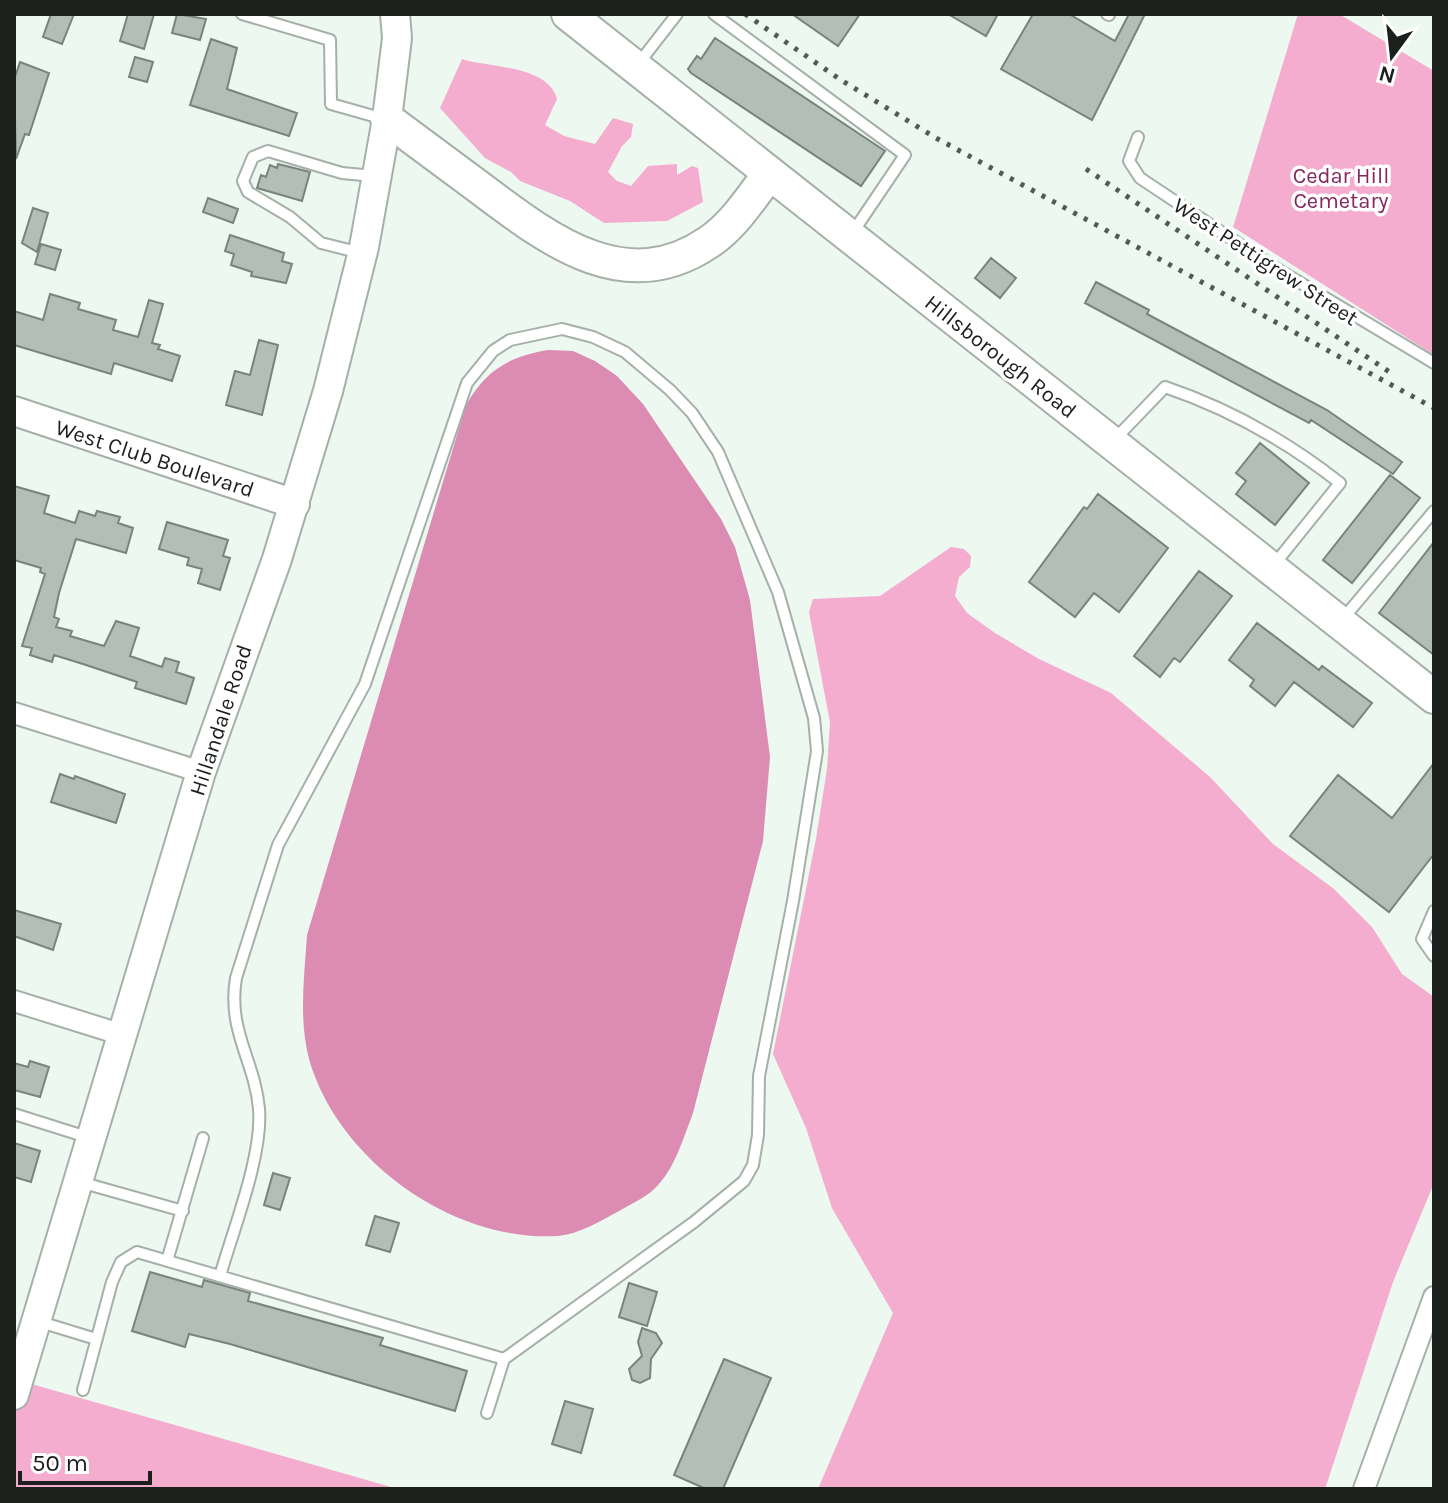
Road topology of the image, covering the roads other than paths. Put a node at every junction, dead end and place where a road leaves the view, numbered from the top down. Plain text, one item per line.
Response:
1 (242, 14) edge
2 (568, 14) edge
3 (677, 14) edge
4 (714, 14) edge
5 (400, 22) edge
6 (635, 68) junction
7 (387, 119) junction
8 (1138, 137) dead end
9 (769, 174) junction
10 (377, 176) junction
11 (850, 237) junction
12 (363, 253) junction
13 (1434, 363) edge
14 (14, 411) edge
15 (1112, 443) junction
16 (295, 504) junction
17 (1434, 511) edge
18 (1271, 568) junction
19 (1340, 622) junction
20 (1434, 697) edge
21 (14, 713) edge
22 (201, 772) junction
23 (1434, 911) edge
24 (1434, 956) edge
25 (14, 1001) edge
26 (123, 1035) junction
27 (14, 1114) edge
28 (203, 1138) dead end
29 (91, 1139) junction
30 (79, 1182) junction
31 (183, 1211) junction
32 (167, 1261) junction
33 (220, 1276) junction
34 (1434, 1297) edge
35 (36, 1321) junction
36 (96, 1339) junction
37 (504, 1359) junction
38 (83, 1390) dead end
39 (14, 1395) edge
40 (487, 1413) dead end
41 (1364, 1489) edge

1 - 7 lane
2 - 6 main road, Hillsborough Road
3 - 6 lane
4 - 11 lane
5 - 7 main road, Hillandale Road
6 - 9 main road, Hillsborough Road
7 - 9 main road
7 - 10 main road, Hillandale Road
8 - 13 lane, West Pettigrew Street
9 - 11 main road, Hillsborough Road
10 - 12 main road, Hillandale Road
10 - 12 lane
11 - 15 main road, Hillsborough Road
12 - 16 main road, Hillandale Road
14 - 16 main road, West Club Boulevard
15 - 18 main road, Hillsborough Road
15 - 18 lane
16 - 22 main road, Hillandale Road
17 - 19 lane
18 - 19 main road, Hillsborough Road
19 - 20 main road, Hillsborough Road
21 - 22 street
22 - 26 main road, Hillandale Road
23 - 24 lane
25 - 26 street
26 - 29 main road, Hillandale Road
27 - 29 lane
28 - 31 lane
29 - 30 main road, Hillandale Road
30 - 31 lane
30 - 35 main road, Hillandale Road
31 - 32 lane
32 - 33 lane
32 - 36 lane
33 - 37 lane
33 - 37 lane
34 - 41 street
35 - 36 lane
35 - 39 main road, Hillandale Road
36 - 38 lane
37 - 40 lane

